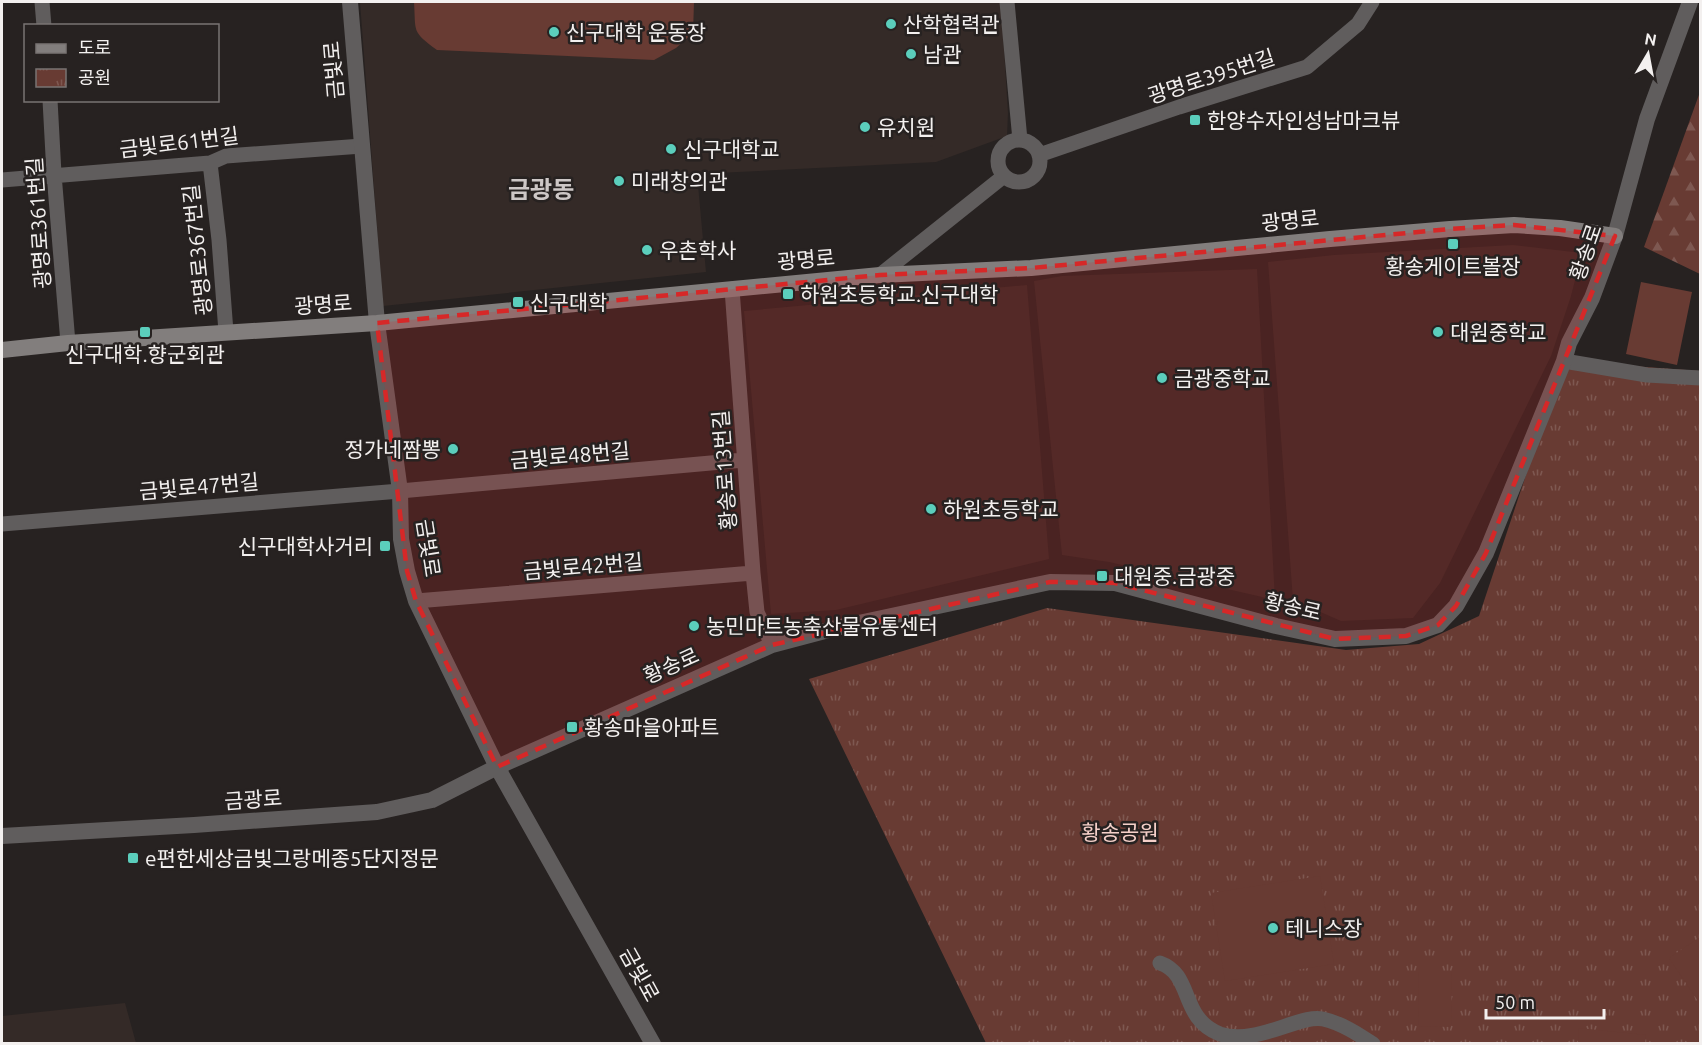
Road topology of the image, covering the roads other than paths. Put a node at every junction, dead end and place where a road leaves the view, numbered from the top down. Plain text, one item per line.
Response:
1 (42, 2) edge
2 (350, 2) edge
3 (1007, 2) edge
4 (1372, 2) edge
5 (1690, 2) edge
6 (44, 24) edge
7 (50, 102) edge
8 (1020, 140) junction
9 (362, 146) junction
10 (1039, 155) junction
11 (210, 163) junction
12 (54, 174) junction
13 (1004, 176) junction
14 (2, 180) edge
15 (1615, 236) junction
16 (880, 275) junction
17 (732, 289) junction
18 (377, 322) junction
19 (226, 333) junction
20 (68, 342) junction
21 (2, 350) edge
22 (1564, 361) junction
23 (1701, 378) edge
24 (744, 460) junction
25 (400, 491) junction
26 (2, 524) edge
27 (753, 573) junction
28 (416, 601) junction
29 (772, 645) junction
30 (497, 767) junction
31 (2, 836) edge
32 (1160, 963) dead end
33 (654, 1044) edge
34 (1373, 1044) edge

1 - 6 street
2 - 9 street, 금빛로
3 - 8 street
4 - 10 street, 광명로395번길
5 - 15 street, 황송로
7 - 12 street, 광명로361번길
8 - 10 street
8 - 13 street
9 - 11 street, 금빛로61번길
9 - 18 street, 금빛로
10 - 13 street
11 - 12 street, 금빛로61번길
11 - 19 street, 광명로367번길
12 - 14 street, 금빛로61번길
12 - 20 street, 광명로361번길
13 - 16 street
15 - 16 main road, 광명로
15 - 22 street, 황송로
16 - 17 main road, 광명로
17 - 18 main road, 광명로
17 - 24 street, 황송로13번길
18 - 19 main road, 광명로
18 - 25 street, 금빛로
19 - 20 main road, 광명로
20 - 21 main road, 광명로
22 - 23 street
22 - 29 street, 황송로
24 - 25 street, 금빛로48번길
24 - 27 street, 황송로13번길
25 - 26 street, 금빛로47번길
25 - 28 street, 금빛로
27 - 28 street, 금빛로42번길
27 - 29 street, 황송로13번길
28 - 30 street, 금빛로
29 - 30 street, 황송로
30 - 31 street, 금광로
30 - 33 street, 금빛로
32 - 34 street

